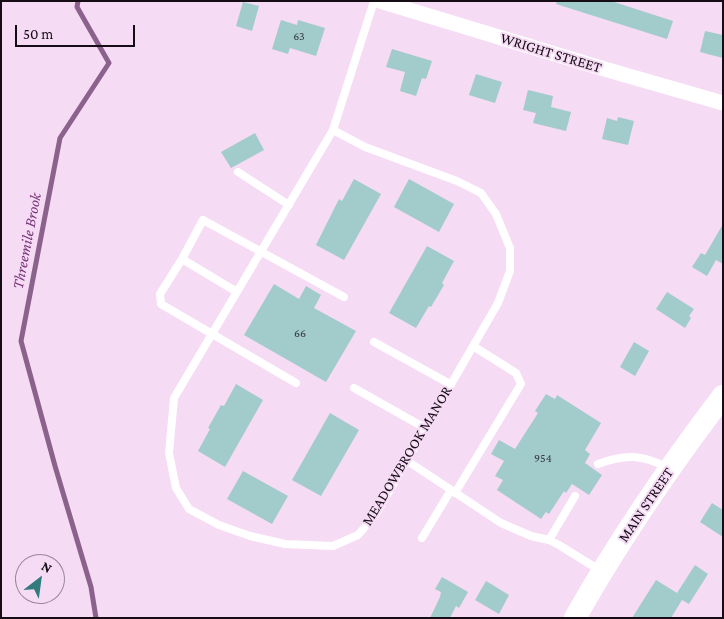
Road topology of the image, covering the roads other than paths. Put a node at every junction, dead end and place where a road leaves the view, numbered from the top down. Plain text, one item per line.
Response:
1 (374, 1) edge
2 (380, 1) edge
3 (723, 102) edge
4 (333, 130) junction
5 (238, 172) dead end
6 (289, 205) junction
7 (262, 251) junction
8 (182, 259) junction
9 (237, 292) junction
10 (344, 297) dead end
11 (212, 334) junction
12 (374, 342) dead end
13 (473, 346) junction
14 (296, 383) dead end
15 (450, 384) junction
16 (354, 388) dead end
17 (722, 398) edge
18 (425, 428) junction
19 (406, 460) junction
20 (598, 464) dead end
21 (669, 469) junction
22 (453, 491) junction
23 (575, 496) dead end
24 (422, 538) dead end
25 (550, 540) junction
26 (602, 572) junction
27 (576, 618) edge

1 - 4 lane, MEADOWBROOK MANOR
2 - 3 street, WRIGHT STREET
4 - 6 lane, MEADOWBROOK MANOR
4 - 13 lane, MEADOWBROOK MANOR
5 - 6 lane
6 - 7 lane, MEADOWBROOK MANOR
7 - 8 lane
7 - 9 lane, MEADOWBROOK MANOR
7 - 10 lane
8 - 9 lane
8 - 11 lane
9 - 11 lane, MEADOWBROOK MANOR
11 - 14 lane
11 - 19 lane, MEADOWBROOK MANOR
12 - 15 lane
13 - 15 lane, MEADOWBROOK MANOR
13 - 22 lane
15 - 18 lane, MEADOWBROOK MANOR
16 - 18 lane
17 - 21 main road, MAIN STREET
18 - 19 lane, MEADOWBROOK MANOR
19 - 22 lane
20 - 21 lane
21 - 26 main road, MAIN STREET
22 - 24 lane
22 - 25 lane
23 - 25 lane
25 - 26 lane
26 - 27 main road, MAIN STREET

